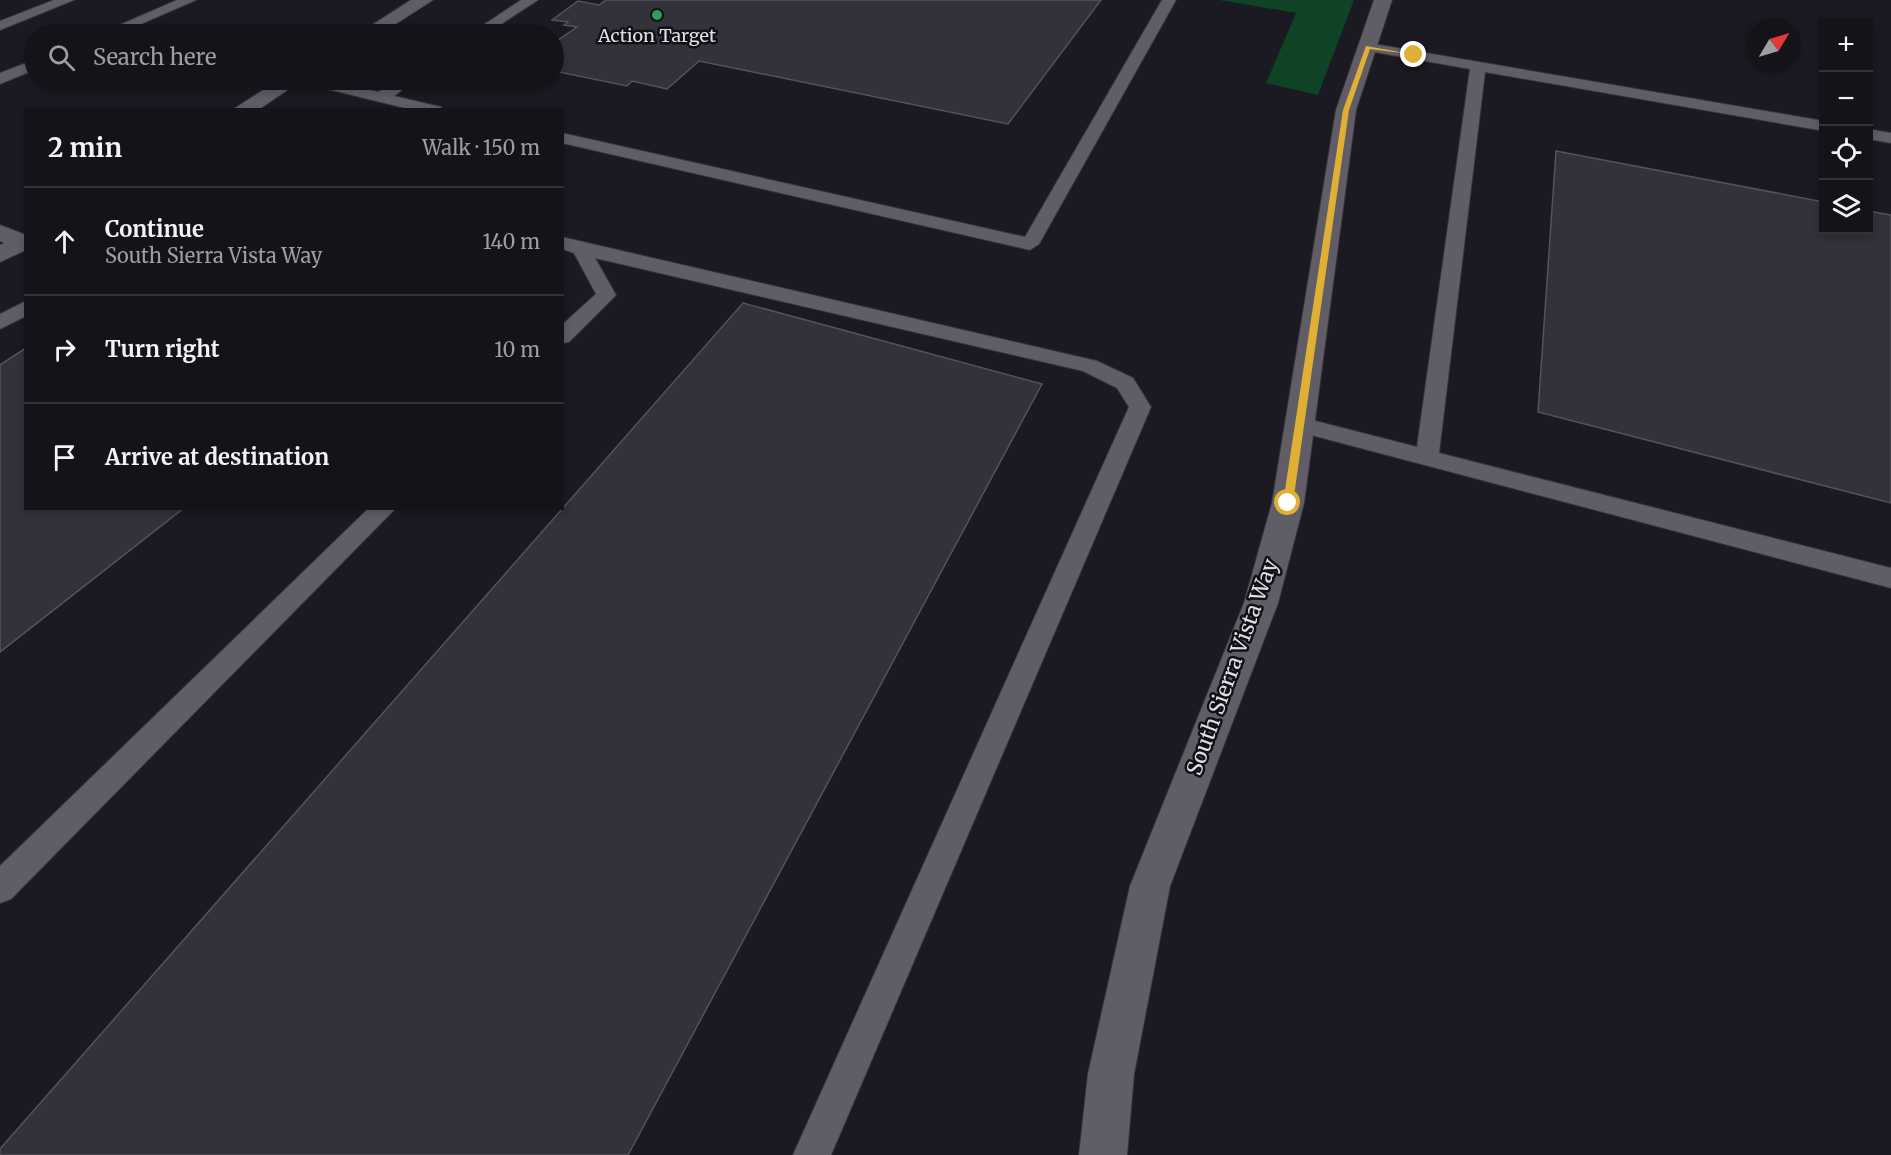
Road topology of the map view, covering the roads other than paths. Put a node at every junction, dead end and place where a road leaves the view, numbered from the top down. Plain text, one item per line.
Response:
1 (67, 0) edge
2 (189, 0) edge
3 (424, 0) edge
4 (531, 0) edge
5 (1169, 0) edge
6 (1383, 0) edge
7 (130, 24) edge
8 (384, 24) edge
9 (493, 24) edge
10 (0, 26) edge
11 (1368, 47) junction
12 (1478, 66) junction
13 (24, 69) edge
14 (0, 79) edge
15 (276, 90) edge
16 (351, 90) edge
17 (392, 90) edge
18 (381, 97) junction
19 (246, 108) edge
20 (427, 108) edge
21 (1819, 125) edge
22 (1873, 135) edge
23 (564, 138) edge
24 (1891, 138) edge
25 (16, 238) edge
26 (572, 246) edge
27 (0, 255) edge
28 (24, 308) edge
29 (0, 323) edge
30 (564, 335) edge
31 (1300, 424) junction
32 (1426, 458) junction
33 (382, 510) edge
34 (1891, 578) edge
35 (0, 888) edge
36 (812, 1155) edge
37 (1103, 1155) edge

1 - 10 lane
2 - 7 lane
3 - 8 street
4 - 9 lane
5 - 23 lane
6 - 11 street, South Sierra Vista Way
11 - 12 lane
11 - 31 street, South Sierra Vista Way
12 - 21 lane
12 - 32 lane
13 - 14 lane
15 - 19 street
16 - 18 lane
17 - 18 lane
18 - 20 lane
22 - 24 lane
25 - 27 street
26 - 30 lane
26 - 36 lane
28 - 29 lane
31 - 32 lane
31 - 37 street, South Sierra Vista Way
32 - 34 lane
33 - 35 lane

